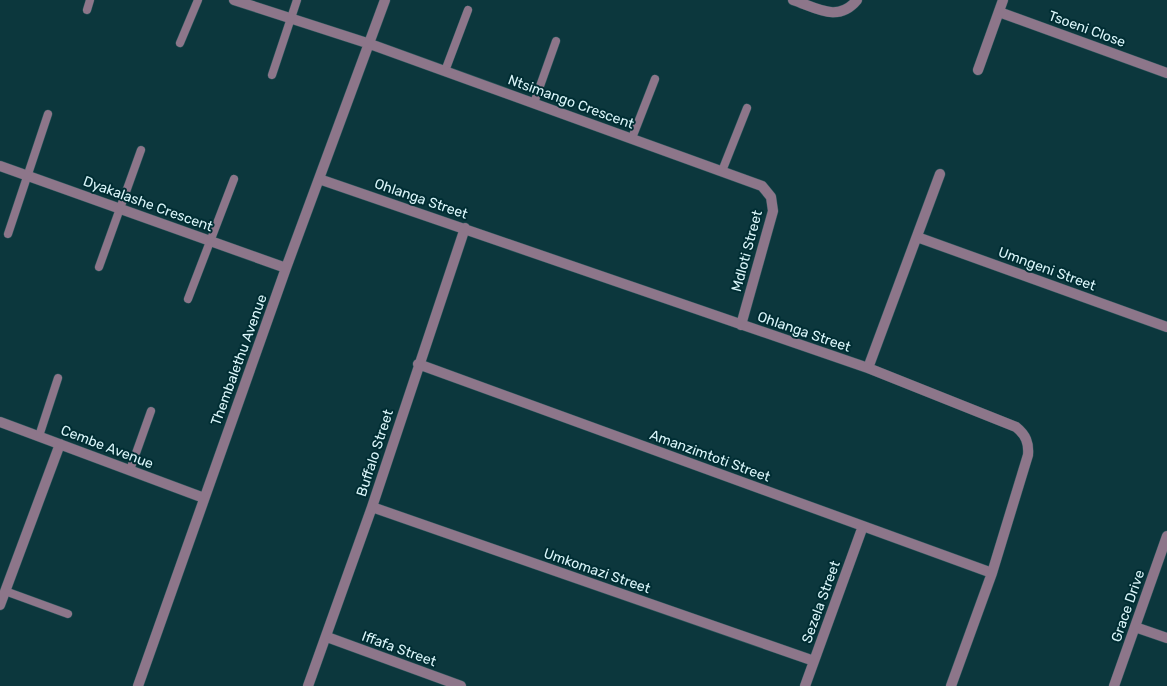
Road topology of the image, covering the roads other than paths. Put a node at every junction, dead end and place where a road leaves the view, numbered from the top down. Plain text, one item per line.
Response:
1 (90, 0) edge
2 (198, 0) edge
3 (234, 0) edge
4 (297, 0) edge
5 (385, 0) edge
6 (793, 0) edge
7 (857, 0) edge
8 (1002, 0) edge
9 (87, 10) dead end
10 (468, 10) dead end
11 (998, 12) junction
12 (291, 19) junction
13 (556, 41) dead end
14 (180, 43) dead end
15 (370, 44) junction
16 (978, 70) dead end
17 (444, 71) junction
18 (1167, 73) edge
19 (272, 75) dead end
20 (654, 79) dead end
21 (534, 103) junction
22 (747, 108) dead end
23 (48, 114) dead end
24 (632, 138) junction
25 (140, 150) dead end
26 (0, 166) edge
27 (722, 171) junction
28 (940, 174) dead end
29 (27, 176) junction
30 (234, 179) dead end
31 (319, 179) junction
32 (762, 186) joint
33 (120, 209) junction
34 (465, 228) junction
35 (8, 234) dead end
36 (917, 237) junction
37 (210, 241) junction
38 (99, 266) dead end
39 (286, 268) junction
40 (188, 299) dead end
41 (741, 325) junction
42 (1167, 327) edge
43 (418, 364) junction
44 (868, 368) junction
45 (58, 378) dead end
46 (151, 411) dead end
47 (0, 422) edge
48 (39, 436) junction
49 (60, 444) junction
50 (130, 470) junction
51 (204, 498) junction
52 (372, 506) junction
53 (863, 526) junction
54 (1167, 536) edge
55 (992, 573) junction
56 (4, 579) edge
57 (5, 591) junction
58 (0, 605) edge
59 (68, 614) dead end
60 (1135, 627) junction
61 (327, 637) junction
62 (1167, 638) edge
63 (814, 661) junction
64 (138, 686) edge
65 (308, 686) edge
66 (461, 686) edge
67 (805, 686) edge
68 (951, 686) edge
69 (1114, 686) edge

1 - 9 lane
2 - 14 lane
3 - 12 street
4 - 12 lane
5 - 15 street, Thembalethu Avenue
6 - 7 street
8 - 11 street
10 - 17 lane
11 - 16 street
11 - 18 street, Tsoeni Close
12 - 15 street
12 - 19 lane
13 - 21 lane
15 - 17 street, Ntsimango Crescent
15 - 31 street, Thembalethu Avenue
17 - 21 street, Ntsimango Crescent
20 - 24 lane
21 - 24 street, Ntsimango Crescent
22 - 27 lane
23 - 29 lane
24 - 27 street, Ntsimango Crescent
25 - 33 lane
26 - 29 street, Dyakalashe Crescent
27 - 32 street, Ntsimango Crescent
28 - 36 street
29 - 33 street, Dyakalashe Crescent
29 - 35 lane
30 - 37 lane
31 - 34 street, Ohlanga Street
31 - 39 street, Thembalethu Avenue
32 - 41 street, Mdloti Street
33 - 37 street, Dyakalashe Crescent
33 - 38 lane
34 - 41 street, Ohlanga Street
34 - 43 street, Buffalo Street
36 - 42 street, Umngeni Street
36 - 44 street
37 - 39 street, Dyakalashe Crescent
37 - 40 lane
39 - 51 street, Thembalethu Avenue
41 - 44 street, Ohlanga Street
43 - 52 street, Buffalo Street
43 - 53 street, Amanzimtoti Street
44 - 55 street, Ohlanga Street
45 - 48 lane
46 - 50 lane
47 - 48 street, Cembe Avenue
48 - 49 street, Cembe Avenue
49 - 50 street, Cembe Avenue
49 - 56 street
50 - 51 street, Cembe Avenue
51 - 64 street, Thembalethu Avenue
52 - 61 street, Buffalo Street
52 - 63 street, Umkomazi Street
53 - 55 street, Amanzimtoti Street
53 - 63 street, Sezela Street
54 - 60 street, Grace Drive
55 - 68 street, Ohlanga Street
56 - 57 street
57 - 58 street
57 - 59 lane
60 - 62 street
60 - 69 street, Grace Drive
61 - 65 street, Buffalo Street
61 - 66 street, Iffafa Street
63 - 67 street, Sezela Street

